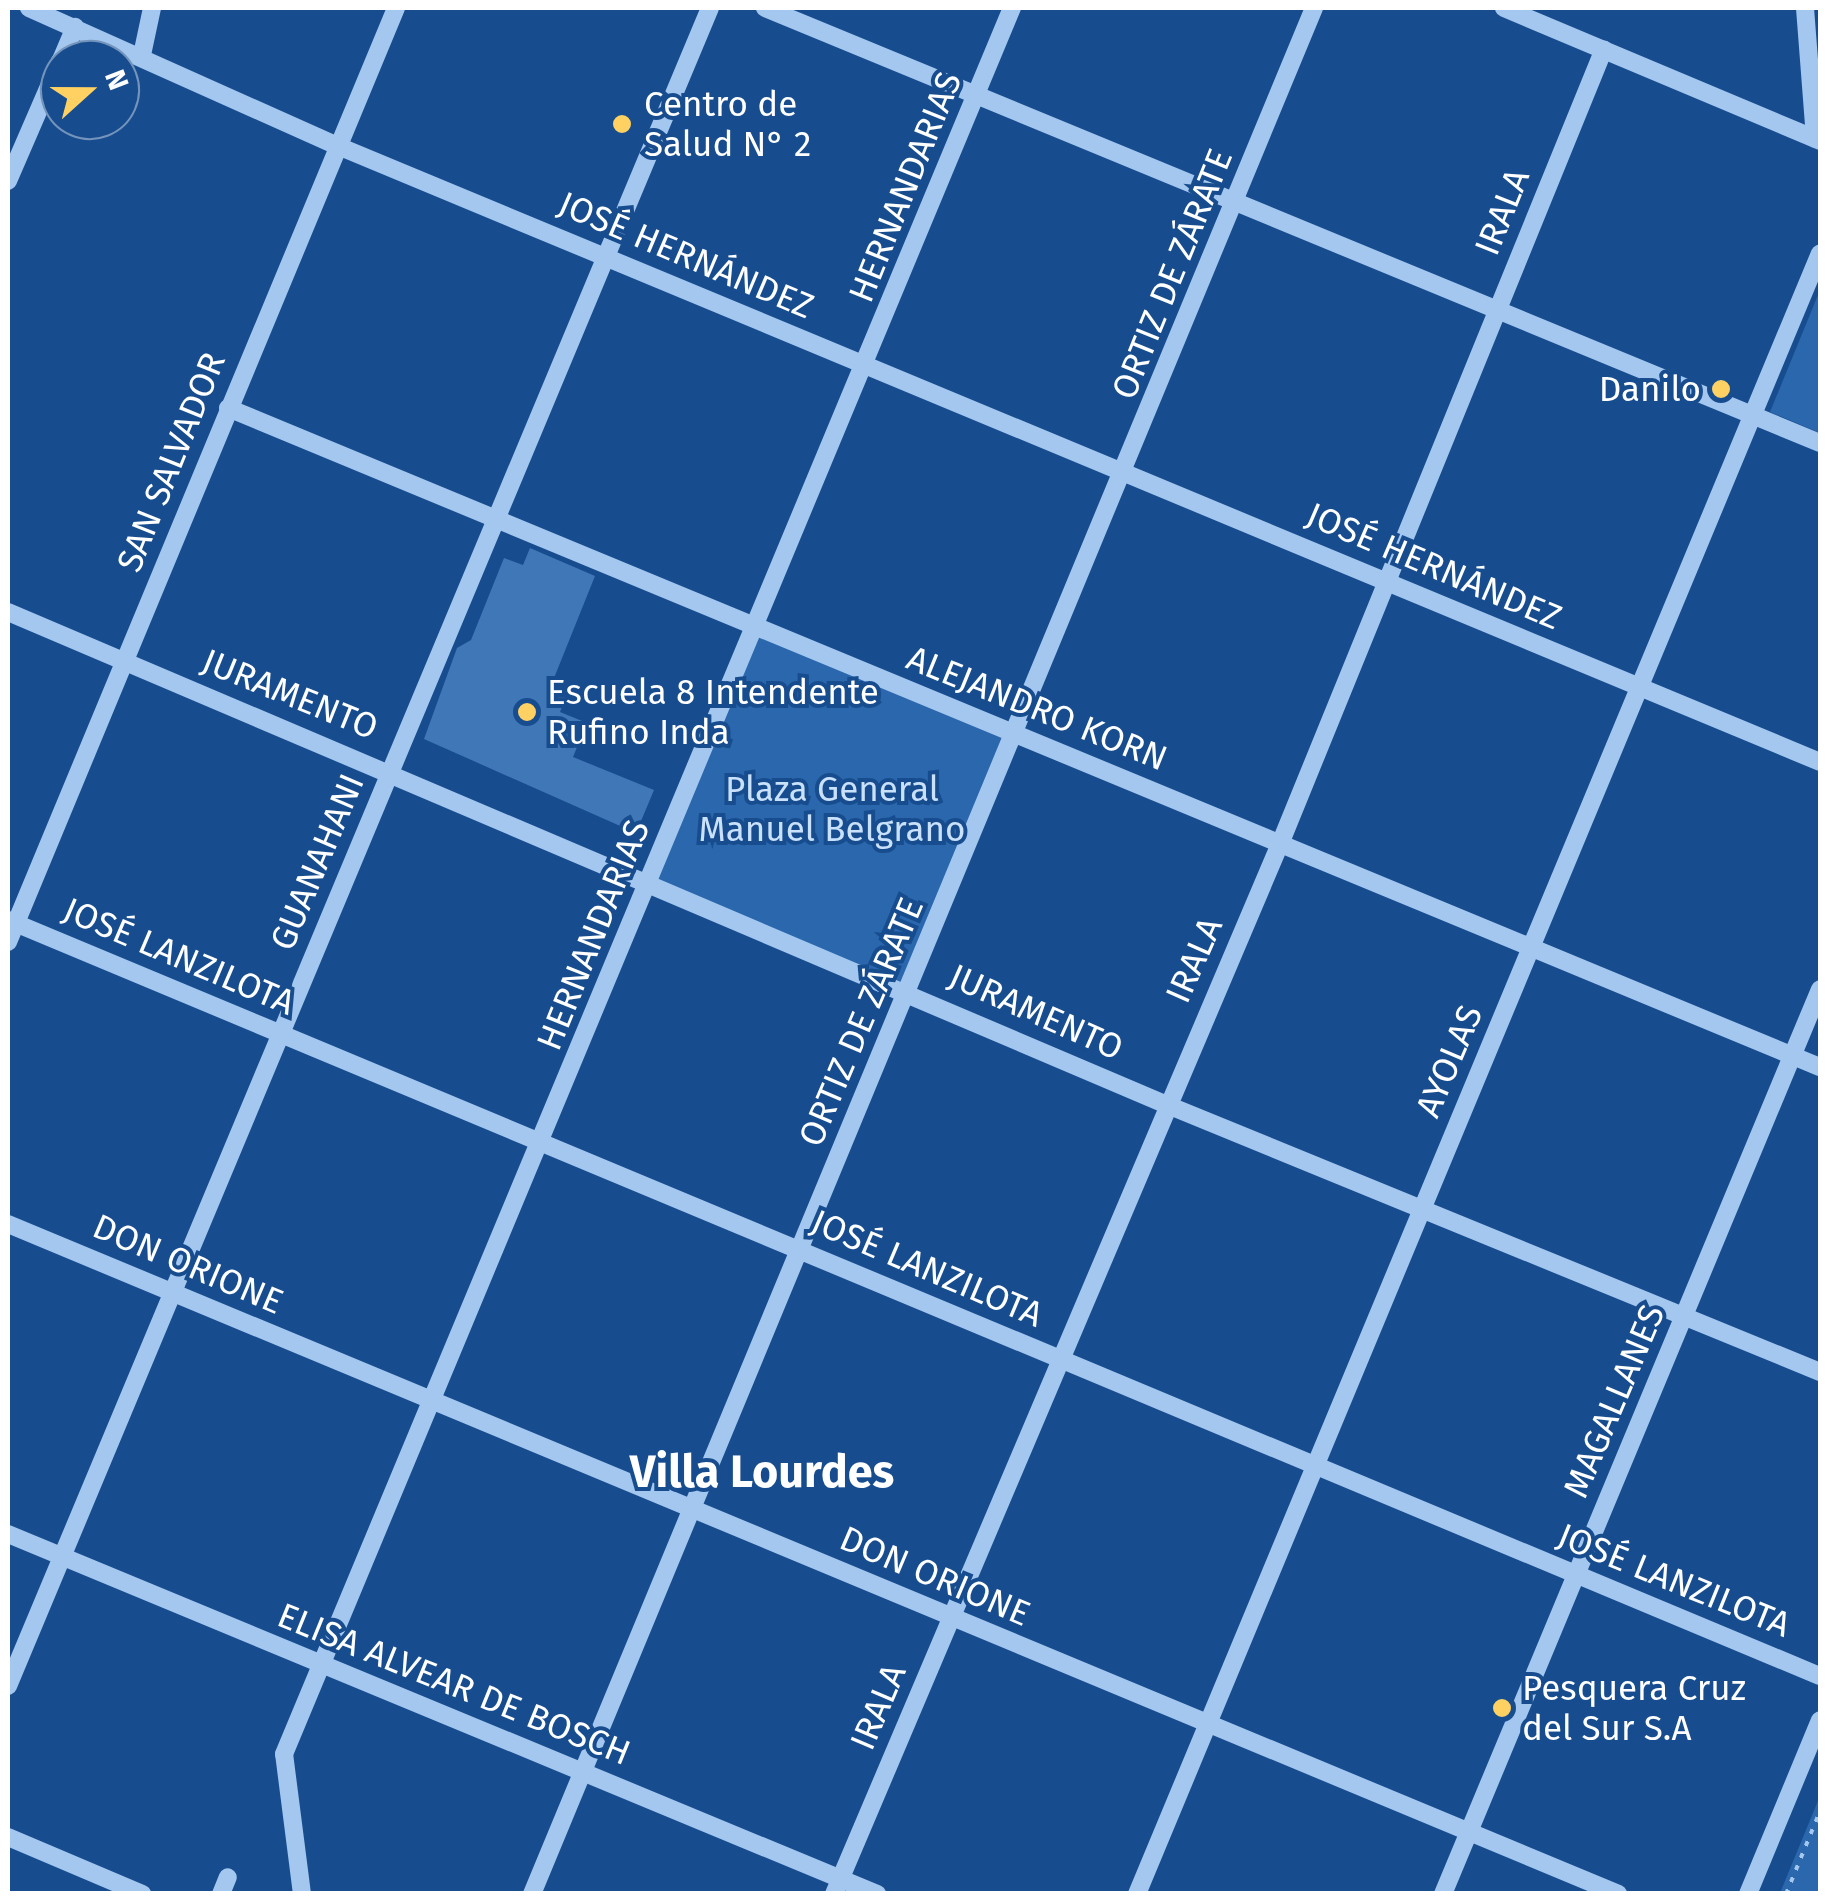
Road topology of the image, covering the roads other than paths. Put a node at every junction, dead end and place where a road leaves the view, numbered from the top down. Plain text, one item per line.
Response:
1 (29, 8) edge
2 (152, 8) edge
3 (396, 8) edge
4 (710, 8) edge
5 (765, 8) edge
6 (1012, 8) edge
7 (1314, 8) edge
8 (1504, 8) edge
9 (1805, 8) edge
10 (75, 27) junction
11 (69, 40) edge
12 (1604, 49) junction
13 (142, 55) junction
14 (978, 95) junction
15 (40, 107) edge
16 (1819, 136) edge
17 (338, 146) junction
18 (8, 181) edge
19 (1238, 203) junction
20 (1820, 253) edge
21 (606, 257) junction
22 (1497, 310) junction
23 (867, 366) junction
24 (228, 408) junction
25 (1753, 416) junction
26 (1820, 444) edge
27 (1125, 473) junction
28 (496, 519) junction
29 (1384, 580) junction
30 (8, 612) edge
31 (758, 628) junction
32 (124, 661) junction
33 (1640, 687) junction
34 (1016, 734) junction
35 (1820, 762) edge
36 (390, 770) junction
37 (1280, 844) junction
38 (648, 882) junction
39 (11, 922) edge
40 (8, 942) edge
41 (1531, 948) junction
42 (1820, 989) edge
43 (908, 991) junction
44 (280, 1034) junction
45 (1792, 1056) junction
46 (1820, 1068) edge
47 (1165, 1104) junction
48 (544, 1143) junction
49 (1423, 1208) junction
50 (8, 1224) edge
51 (801, 1250) junction
52 (171, 1292) junction
53 (1684, 1316) junction
54 (1062, 1359) junction
55 (1820, 1372) edge
56 (430, 1400) junction
57 (1316, 1465) junction
58 (690, 1509) junction
59 (8, 1534) edge
60 (62, 1557) junction
61 (1576, 1576) junction
62 (951, 1617) junction
63 (322, 1663) junction
64 (1820, 1676) edge
65 (8, 1686) edge
66 (1820, 1720) edge
67 (1208, 1724) junction
68 (583, 1772) junction
69 (1468, 1833) junction
70 (8, 1837) edge
71 (838, 1886) edge
72 (142, 1894) edge
73 (302, 1894) edge
74 (532, 1894) edge
75 (876, 1894) edge
76 (1138, 1894) edge
77 (1443, 1894) edge
78 (1618, 1894) edge
79 (1748, 1894) edge

1 - 10 street, JOSÉ HERNÁNDEZ
2 - 13 street
3 - 17 street, SAN SALVADOR
4 - 21 street, GUANAHANI
5 - 14 street
6 - 14 street, HERNANDARIAS
7 - 19 street, ORTIZ DE ZÁRATE
8 - 12 street
9 - 16 street
10 - 11 street
10 - 13 street, JOSÉ HERNÁNDEZ
12 - 16 street
12 - 22 street, IRALA
13 - 17 street, JOSÉ HERNÁNDEZ
14 - 19 street
14 - 23 street, HERNANDARIAS
15 - 18 street
17 - 21 street, JOSÉ HERNÁNDEZ
17 - 24 street, SAN SALVADOR
19 - 22 street
19 - 27 street, ORTIZ DE ZÁRATE
20 - 25 street, AYOLAS
21 - 23 street, JOSÉ HERNÁNDEZ
21 - 28 street, GUANAHANI
22 - 25 street
22 - 29 street, IRALA
23 - 27 street, JOSÉ HERNÁNDEZ
23 - 31 street, HERNANDARIAS
24 - 28 street, ALEJANDRO KORN
24 - 32 street, SAN SALVADOR
25 - 26 street
25 - 33 street, AYOLAS
27 - 29 street, JOSÉ HERNÁNDEZ
27 - 34 street, ORTIZ DE ZÁRATE
28 - 31 street, ALEJANDRO KORN
28 - 36 street, GUANAHANI
29 - 33 street, JOSÉ HERNÁNDEZ
29 - 37 street, IRALA
30 - 32 street, JURAMENTO
31 - 34 street, ALEJANDRO KORN
31 - 38 street, HERNANDARIAS
32 - 36 street, JURAMENTO
32 - 39 street, SAN SALVADOR
33 - 35 street, JOSÉ HERNÁNDEZ
33 - 41 street, AYOLAS
34 - 37 street, ALEJANDRO KORN
34 - 43 street, ORTIZ DE ZÁRATE
36 - 38 street, JURAMENTO
36 - 44 street, GUANAHANI
37 - 41 street, ALEJANDRO KORN
37 - 47 street, IRALA
38 - 43 street, JURAMENTO
38 - 48 street, HERNANDARIAS
39 - 40 street, SAN SALVADOR
39 - 44 street, JOSÉ LANZILOTA
41 - 45 street, ALEJANDRO KORN
41 - 49 street, AYOLAS
42 - 45 street, MAGALLANES
43 - 47 street, JURAMENTO
43 - 51 street, ORTIZ DE ZÁRATE
44 - 48 street, JOSÉ LANZILOTA
44 - 52 street, GUANAHANI
45 - 46 street, ALEJANDRO KORN
45 - 53 street, MAGALLANES
47 - 49 street, JURAMENTO
47 - 54 street, IRALA
48 - 51 street, JOSÉ LANZILOTA
48 - 56 street, HERNANDARIAS
49 - 53 street, JURAMENTO
49 - 57 street, AYOLAS
50 - 52 street, DON ORIONE
51 - 54 street, JOSÉ LANZILOTA
51 - 58 street, ORTIZ DE ZÁRATE
52 - 56 street, DON ORIONE
52 - 60 street, GUANAHANI
53 - 55 street, JURAMENTO
53 - 61 street, MAGALLANES
54 - 57 street, JOSÉ LANZILOTA
54 - 62 street, IRALA
56 - 58 street, DON ORIONE
56 - 63 street, HERNANDARIAS
57 - 61 street, JOSÉ LANZILOTA
57 - 67 street, AYOLAS
58 - 62 street, DON ORIONE
58 - 68 street, ORTIZ DE ZÁRATE
59 - 60 street, ELISA ALVEAR DE BOSCH
60 - 63 street, ELISA ALVEAR DE BOSCH
60 - 65 street, GUANAHANI
61 - 64 street, JOSÉ LANZILOTA
61 - 69 street, MAGALLANES
62 - 67 street, DON ORIONE
62 - 71 street, IRALA
63 - 68 street, ELISA ALVEAR DE BOSCH
63 - 73 street, HERNANDARIAS
66 - 79 street
67 - 69 street, DON ORIONE
67 - 76 street, AYOLAS
68 - 71 street, ELISA ALVEAR DE BOSCH
68 - 74 street, ORTIZ DE ZÁRATE
69 - 77 street, MAGALLANES
69 - 78 street, DON ORIONE
70 - 72 street
71 - 75 street, ELISA ALVEAR DE BOSCH

